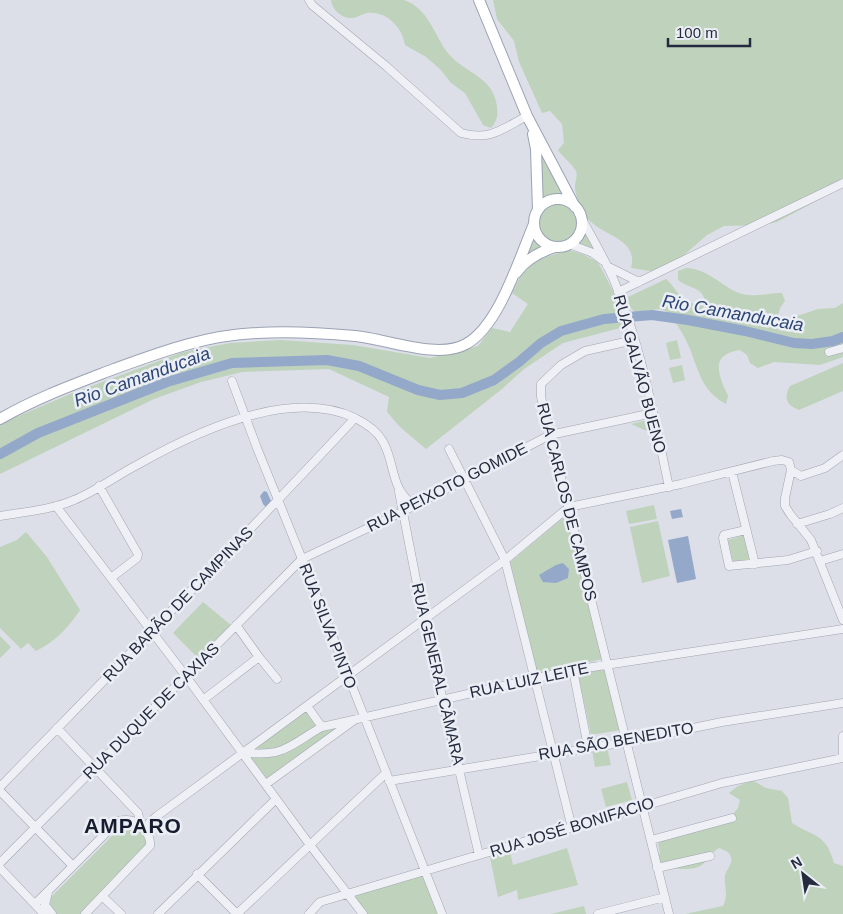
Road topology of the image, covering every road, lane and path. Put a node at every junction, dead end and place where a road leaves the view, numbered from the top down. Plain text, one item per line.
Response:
1 (309, 0) edge
2 (478, 0) edge
3 (529, 120) junction
4 (843, 183) edge
5 (538, 210) junction
6 (577, 210) junction
7 (534, 224) junction
8 (569, 244) junction
9 (555, 247) junction
10 (606, 265) junction
11 (511, 280) junction
12 (639, 282) junction
13 (618, 292) junction
14 (634, 340) junction
15 (843, 348) edge
16 (829, 352) dead end
17 (232, 381) dead end
18 (653, 413) junction
19 (245, 417) junction
20 (355, 418) junction
21 (0, 419) edge
22 (550, 435) junction
23 (449, 449) dead end
24 (843, 456) edge
25 (792, 470) junction
26 (732, 472) junction
27 (465, 479) junction
28 (99, 486) junction
29 (669, 487) junction
30 (399, 492) junction
31 (278, 501) junction
32 (415, 505) junction
33 (56, 506) junction
34 (569, 507) junction
35 (843, 508) edge
36 (402, 512) junction
37 (0, 516) edge
38 (797, 524) junction
39 (746, 530) junction
40 (816, 551) junction
41 (843, 554) edge
42 (302, 559) junction
43 (505, 560) junction
44 (820, 560) junction
45 (755, 564) junction
46 (111, 578) junction
47 (424, 620) junction
48 (843, 620) edge
49 (236, 625) junction
50 (843, 629) edge
51 (151, 630) junction
52 (259, 657) junction
53 (607, 664) junction
54 (573, 670) junction
55 (185, 675) junction
56 (347, 676) junction
57 (533, 678) junction
58 (277, 679) dead end
59 (443, 698) junction
60 (203, 700) junction
61 (843, 703) edge
62 (307, 706) junction
63 (360, 718) junction
64 (57, 728) junction
65 (322, 728) junction
66 (843, 736) edge
67 (626, 742) junction
68 (588, 747) junction
69 (242, 752) junction
70 (552, 753) junction
71 (843, 758) edge
72 (95, 766) junction
73 (459, 769) junction
74 (388, 777) junction
75 (266, 784) junction
76 (0, 789) edge
77 (276, 798) junction
78 (642, 807) junction
79 (732, 818) dead end
80 (141, 825) junction
81 (35, 828) junction
82 (572, 828) junction
83 (147, 832) junction
84 (650, 840) junction
85 (310, 846) junction
86 (479, 855) junction
87 (710, 856) dead end
88 (0, 863) edge
89 (73, 866) junction
90 (0, 868) edge
91 (658, 868) junction
92 (425, 871) junction
93 (197, 874) junction
94 (48, 890) junction
95 (348, 895) junction
96 (102, 896) junction
97 (665, 897) junction
98 (35, 904) junction
99 (44, 914) edge
100 (52, 914) edge
101 (85, 914) edge
102 (121, 914) edge
103 (158, 914) edge
104 (237, 914) edge
105 (309, 914) edge
106 (363, 914) edge
107 (442, 914) edge
108 (598, 914) edge
109 (669, 914) edge

1 - 3 street
2 - 3 main road
3 - 5 main road
3 - 6 main road
4 - 12 street
5 - 6 main road
5 - 7 main road
6 - 8 main road
6 - 10 street, RUA GALVÃO BUENO
7 - 9 main road
7 - 11 main road
8 - 9 main road
8 - 10 street
9 - 11 main road
10 - 12 street
10 - 13 street, RUA GALVÃO BUENO
11 - 21 main road
12 - 13 street
13 - 14 street, RUA GALVÃO BUENO
14 - 18 street, RUA GALVÃO BUENO
14 - 22 street, RUA CARLOS DE CAMPOS
15 - 16 street
17 - 19 street, RUA SILVA PINTO
18 - 22 street, RUA PEIXOTO GOMIDE
18 - 29 street, RUA GALVÃO BUENO
19 - 20 street, RUA GENERAL CÂMARA
19 - 28 street, RUA GENERAL CÂMARA
19 - 31 street, RUA SILVA PINTO
20 - 30 street, RUA GENERAL CÂMARA
20 - 31 street, RUA BARÃO DE CAMPINAS
22 - 27 street, RUA PEIXOTO GOMIDE
22 - 34 street, RUA CARLOS DE CAMPOS
23 - 27 street
24 - 25 street
25 - 26 street
25 - 38 street
26 - 29 street
26 - 39 street
27 - 32 street, RUA PEIXOTO GOMIDE
27 - 43 street
28 - 33 street, RUA GENERAL CÂMARA
28 - 46 street
29 - 34 street
30 - 32 street
30 - 36 street, RUA GENERAL CÂMARA
31 - 42 street, RUA SILVA PINTO
31 - 51 street, RUA BARÃO DE CAMPINAS
32 - 36 street, RUA PEIXOTO GOMIDE
33 - 37 street, RUA GENERAL CÂMARA
33 - 46 street
34 - 43 street
34 - 53 street, RUA CARLOS DE CAMPOS
35 - 38 street
36 - 42 street, RUA PEIXOTO GOMIDE
36 - 47 street, RUA GENERAL CÂMARA
38 - 40 street
39 - 45 street
39 - 45 street
40 - 44 street
40 - 45 street
41 - 44 street
42 - 49 street, RUA DUQUE DE CAXIAS
42 - 56 street, RUA SILVA PINTO
43 - 47 street
43 - 57 street
44 - 48 street
46 - 51 street
47 - 56 street
47 - 59 street, RUA GENERAL CÂMARA
49 - 52 street
49 - 55 street, RUA DUQUE DE CAXIAS
50 - 53 street, RUA LUIZ LEITE
51 - 55 street
51 - 64 street, RUA BARÃO DE CAMPINAS
52 - 58 street
52 - 60 street
53 - 54 street, RUA LUIZ LEITE
53 - 67 street, RUA CARLOS DE CAMPOS
54 - 57 street, RUA LUIZ LEITE
54 - 68 street
55 - 60 street
55 - 72 street, RUA DUQUE DE CAXIAS
56 - 62 street
56 - 63 street, RUA SILVA PINTO
57 - 59 street, RUA LUIZ LEITE
57 - 70 street
59 - 63 street, RUA LUIZ LEITE
59 - 73 street, RUA GENERAL CÂMARA
60 - 69 street
61 - 67 street, RUA SÃO BENEDITO
62 - 65 street
62 - 69 street
63 - 65 street, RUA LUIZ LEITE
63 - 74 street, RUA SILVA PINTO
63 - 75 street
64 - 72 street
64 - 76 street, RUA BARÃO DE CAMPINAS
65 - 69 street, RUA LUIZ LEITE
66 - 71 street
67 - 68 street, RUA SÃO BENEDITO
67 - 78 street
68 - 70 street, RUA SÃO BENEDITO
69 - 75 street
69 - 83 street
70 - 73 street, RUA SÃO BENEDITO
70 - 82 street
71 - 78 street, RUA JOSÉ BONIFACIO
72 - 80 street
72 - 81 street, RUA DUQUE DE CAXIAS
73 - 74 street, RUA SÃO BENEDITO
73 - 86 street, RUA GENERAL CÂMARA
74 - 85 street
74 - 92 street, RUA SILVA PINTO
75 - 77 street
76 - 81 street
77 - 85 street
77 - 93 street
78 - 82 street, RUA JOSÉ BONIFACIO
78 - 84 street
79 - 84 street
80 - 83 street
80 - 89 street
81 - 88 street, RUA DUQUE DE CAXIAS
81 - 89 street
82 - 86 street, RUA JOSÉ BONIFACIO
83 - 96 street
84 - 91 street
85 - 95 street
85 - 104 street
86 - 92 street, RUA JOSÉ BONIFACIO
87 - 91 street
89 - 94 street
90 - 98 street
91 - 97 street
92 - 95 street, RUA JOSÉ BONIFACIO
92 - 107 street, RUA SILVA PINTO
93 - 103 street
93 - 104 street
94 - 98 street
94 - 100 street
95 - 105 street, RUA JOSÉ BONIFACIO
95 - 106 street
96 - 101 street
96 - 102 street
97 - 108 street
97 - 109 street
98 - 99 street

